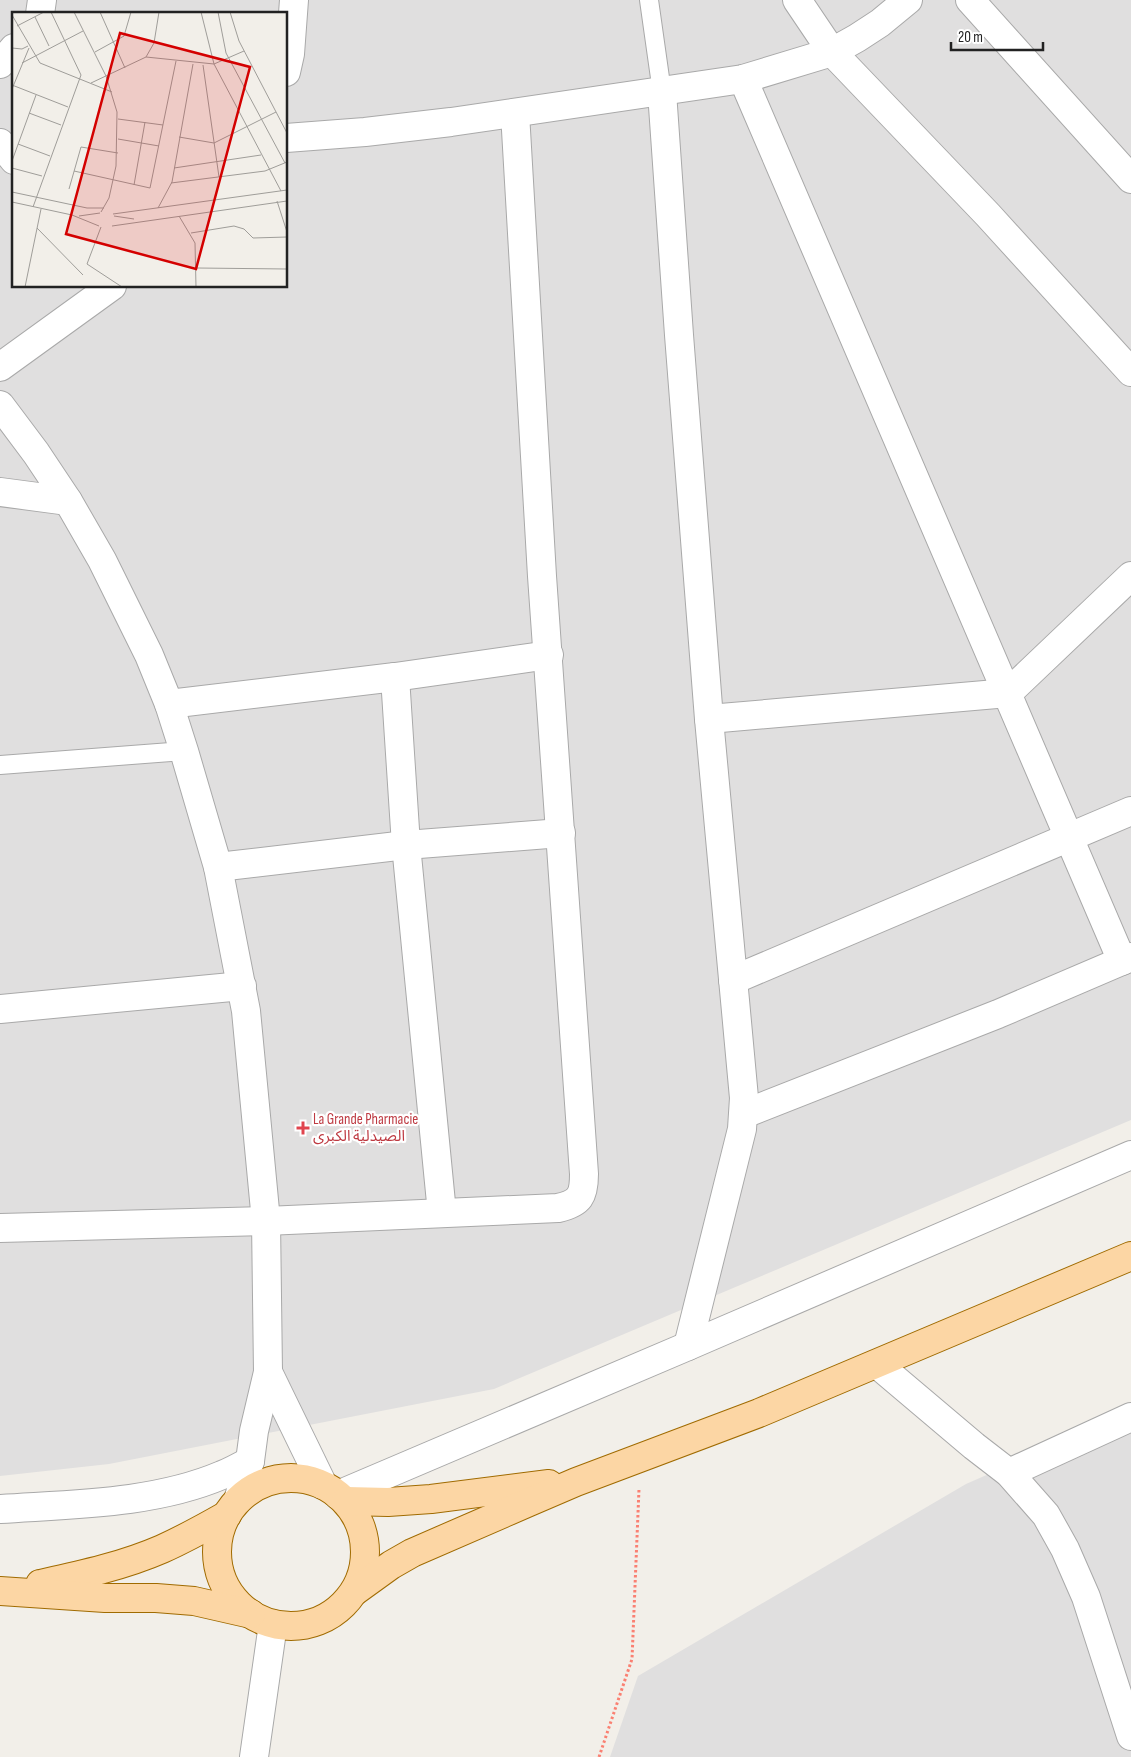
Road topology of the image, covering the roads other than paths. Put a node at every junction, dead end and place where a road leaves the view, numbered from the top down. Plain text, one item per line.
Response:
1 (294, 0) edge
2 (649, 0) edge
3 (797, 0) edge
4 (908, 0) edge
5 (970, 0) edge
6 (12, 50) edge
7 (832, 52) junction
8 (288, 63) edge
9 (0, 64) edge
10 (743, 79) junction
11 (662, 92) junction
12 (514, 113) junction
13 (288, 138) edge
14 (0, 143) edge
15 (12, 158) edge
16 (1131, 179) edge
17 (109, 288) edge
18 (0, 367) edge
19 (1131, 372) edge
20 (0, 405) edge
21 (0, 492) edge
22 (68, 501) junction
23 (1131, 576) edge
24 (549, 655) junction
25 (395, 677) junction
26 (1008, 693) junction
27 (169, 704) junction
28 (709, 719) junction
29 (184, 751) junction
30 (0, 765) edge
31 (1131, 811) edge
32 (561, 833) junction
33 (1070, 838) junction
34 (406, 845) junction
35 (218, 867) junction
36 (1126, 959) edge
37 (734, 980) junction
38 (242, 986) junction
39 (0, 1009) edge
40 (744, 1114) junction
41 (1131, 1155) edge
42 (442, 1213) junction
43 (266, 1221) junction
44 (0, 1228) edge
45 (1131, 1256) edge
46 (688, 1346) junction
47 (877, 1364) junction
48 (268, 1372) junction
49 (1131, 1417) edge
50 (250, 1461) junction
51 (1009, 1473) junction
52 (576, 1482) junction
53 (336, 1494) junction
54 (233, 1508) junction
55 (0, 1509) edge
56 (4, 1591) edge
57 (355, 1591) junction
58 (262, 1619) junction
59 (1131, 1736) edge
60 (254, 1757) edge

1 - 8 street
2 - 11 lane
3 - 7 street
4 - 7 street
5 - 16 street
6 - 9 street
7 - 10 street
7 - 19 street
10 - 11 street
10 - 26 street
11 - 12 street
11 - 28 street
12 - 13 street
12 - 24 street
14 - 15 street
17 - 18 street
20 - 22 street
21 - 22 street
22 - 27 street
23 - 26 street
24 - 25 street
24 - 32 street
25 - 27 street
25 - 34 street
26 - 28 street
26 - 33 street
27 - 29 street
28 - 37 street
29 - 30 lane
29 - 35 street
31 - 33 street
32 - 34 street
32 - 42 street
33 - 36 street
33 - 37 street
34 - 35 street
34 - 42 street
35 - 38 street
36 - 40 street
37 - 40 street
38 - 39 street
38 - 43 street
40 - 46 street
41 - 46 street
42 - 43 street
43 - 44 street
43 - 48 street
45 - 47 main road
46 - 53 street
47 - 51 street
47 - 52 main road
48 - 50 street
48 - 53 street
49 - 51 street
50 - 54 street
50 - 55 street
51 - 59 street
52 - 53 main road
52 - 57 main road
53 - 54 main road
53 - 57 main road
54 - 56 main road
54 - 58 main road
56 - 58 main road
57 - 58 main road
58 - 60 street

